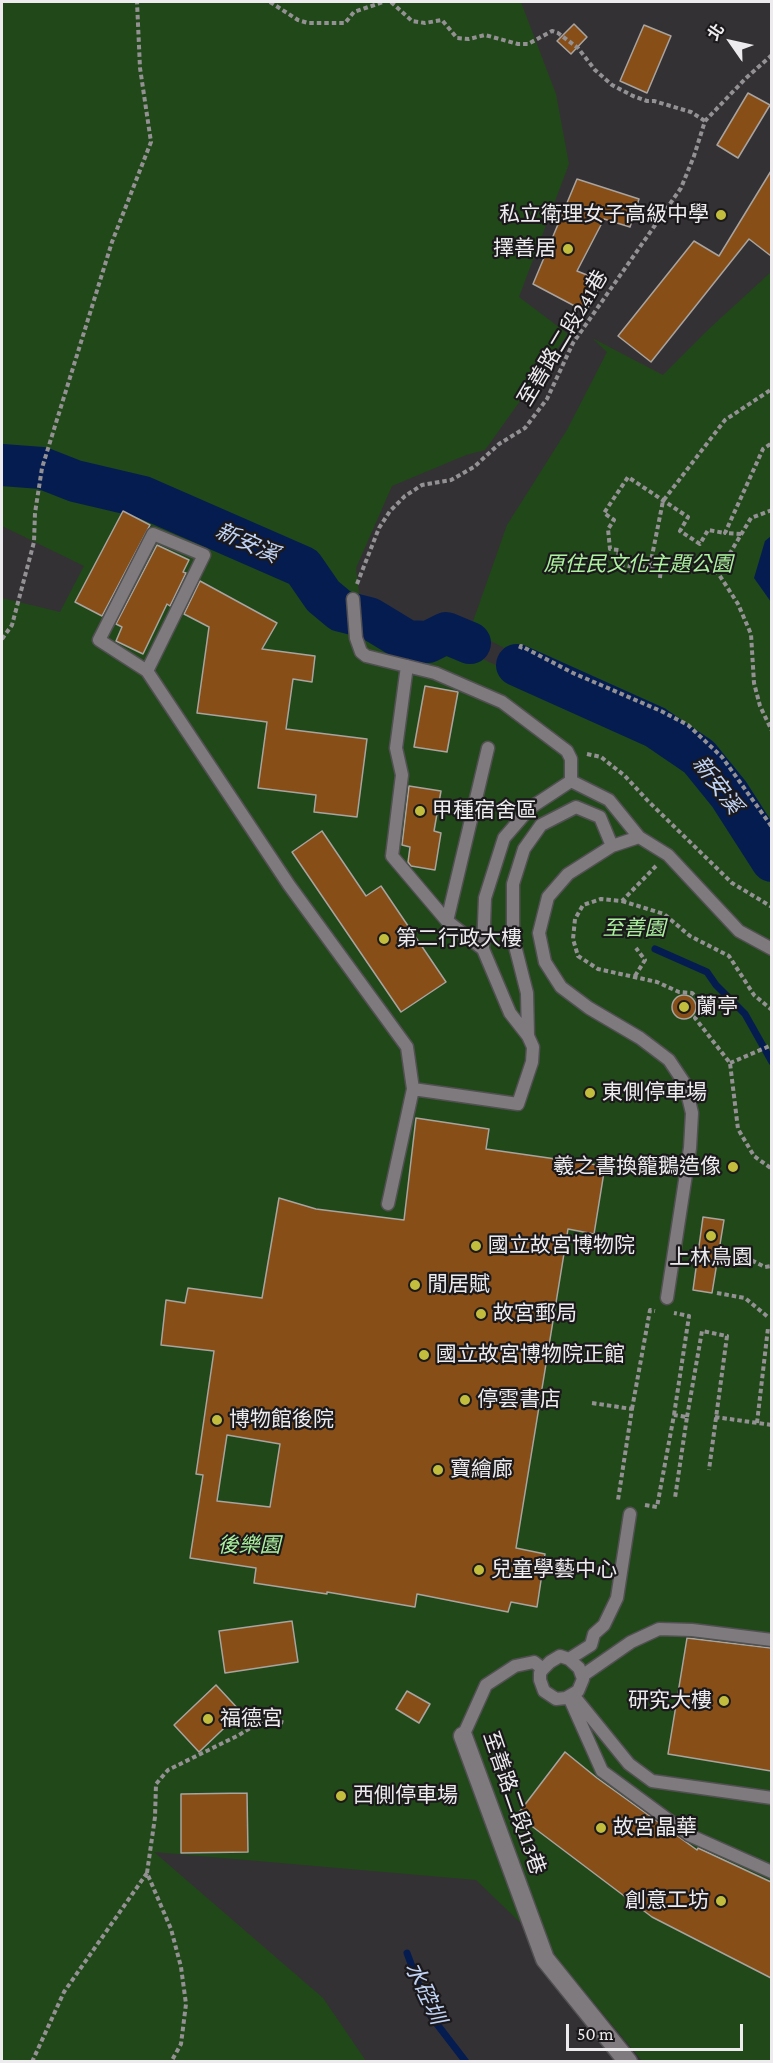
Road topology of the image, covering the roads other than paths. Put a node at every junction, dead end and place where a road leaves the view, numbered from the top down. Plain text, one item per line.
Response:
1 (353, 599) road end
2 (407, 666) junction
3 (147, 671) junction
4 (488, 748) dead end
5 (571, 781) junction
6 (639, 837) junction
7 (612, 846) junction
8 (447, 921) junction
9 (483, 949) junction
10 (771, 949) edge
11 (528, 1036) junction
12 (413, 1089) junction
13 (388, 1204) dead end
14 (667, 1298) dead end
15 (632, 1509) road end
16 (771, 1640) edge
17 (569, 1659) junction
18 (543, 1669) junction
19 (582, 1676) junction
20 (571, 1696) junction
21 (463, 1736) joint
22 (771, 1798) edge
23 (771, 1872) edge
24 (628, 2061) edge

1 - 2 lane
2 - 5 lane
2 - 8 lane
3 - 3 lane
3 - 12 lane
4 - 8 lane
5 - 6 lane
5 - 9 lane
6 - 7 lane
6 - 10 lane
7 - 11 lane
7 - 14 lane
8 - 9 lane
9 - 11 lane
11 - 12 lane
12 - 13 lane
15 - 17 lane, 至善路二段113巷
16 - 19 lane
17 - 18 lane, 至善路二段113巷
17 - 19 lane
18 - 20 lane
18 - 21 lane, 至善路二段113巷
19 - 20 lane
20 - 22 lane
20 - 23 lane
21 - 24 street, 至善路二段113巷

